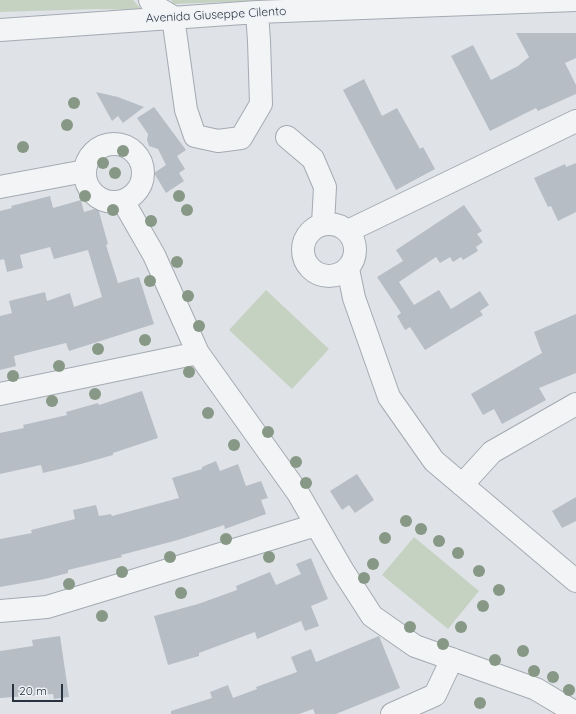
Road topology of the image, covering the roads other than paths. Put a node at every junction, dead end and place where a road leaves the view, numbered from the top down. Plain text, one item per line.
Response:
1 (150, 0) edge
2 (396, 0) edge
3 (576, 0) edge
4 (364, 8) junction
5 (257, 12) junction
6 (172, 17) junction
7 (0, 30) edge
8 (576, 121) edge
9 (287, 137) dead end
10 (85, 171) junction
11 (3, 184) edge
12 (123, 201) junction
13 (323, 224) junction
14 (348, 232) junction
15 (348, 269) junction
16 (198, 353) junction
17 (0, 394) edge
18 (576, 404) edge
19 (462, 485) junction
20 (316, 525) junction
21 (576, 581) edge
22 (0, 611) edge
23 (452, 659) junction
24 (576, 713) edge
25 (392, 714) edge

1 - 6 street
2 - 4 street
3 - 4 street, Avenida Giuseppe Cilento
4 - 5 street, Avenida Giuseppe Cilento
5 - 6 street, Avenida Giuseppe Cilento
5 - 6 street
6 - 7 street, Avenida Giuseppe Cilento
8 - 14 street
9 - 13 street
10 - 11 street
10 - 12 street
10 - 12 street
12 - 16 street
13 - 14 street
13 - 15 street
14 - 15 street
15 - 19 street
16 - 17 street
16 - 20 street
18 - 19 street
19 - 21 street
20 - 22 street
20 - 23 street
23 - 24 street
23 - 25 street

